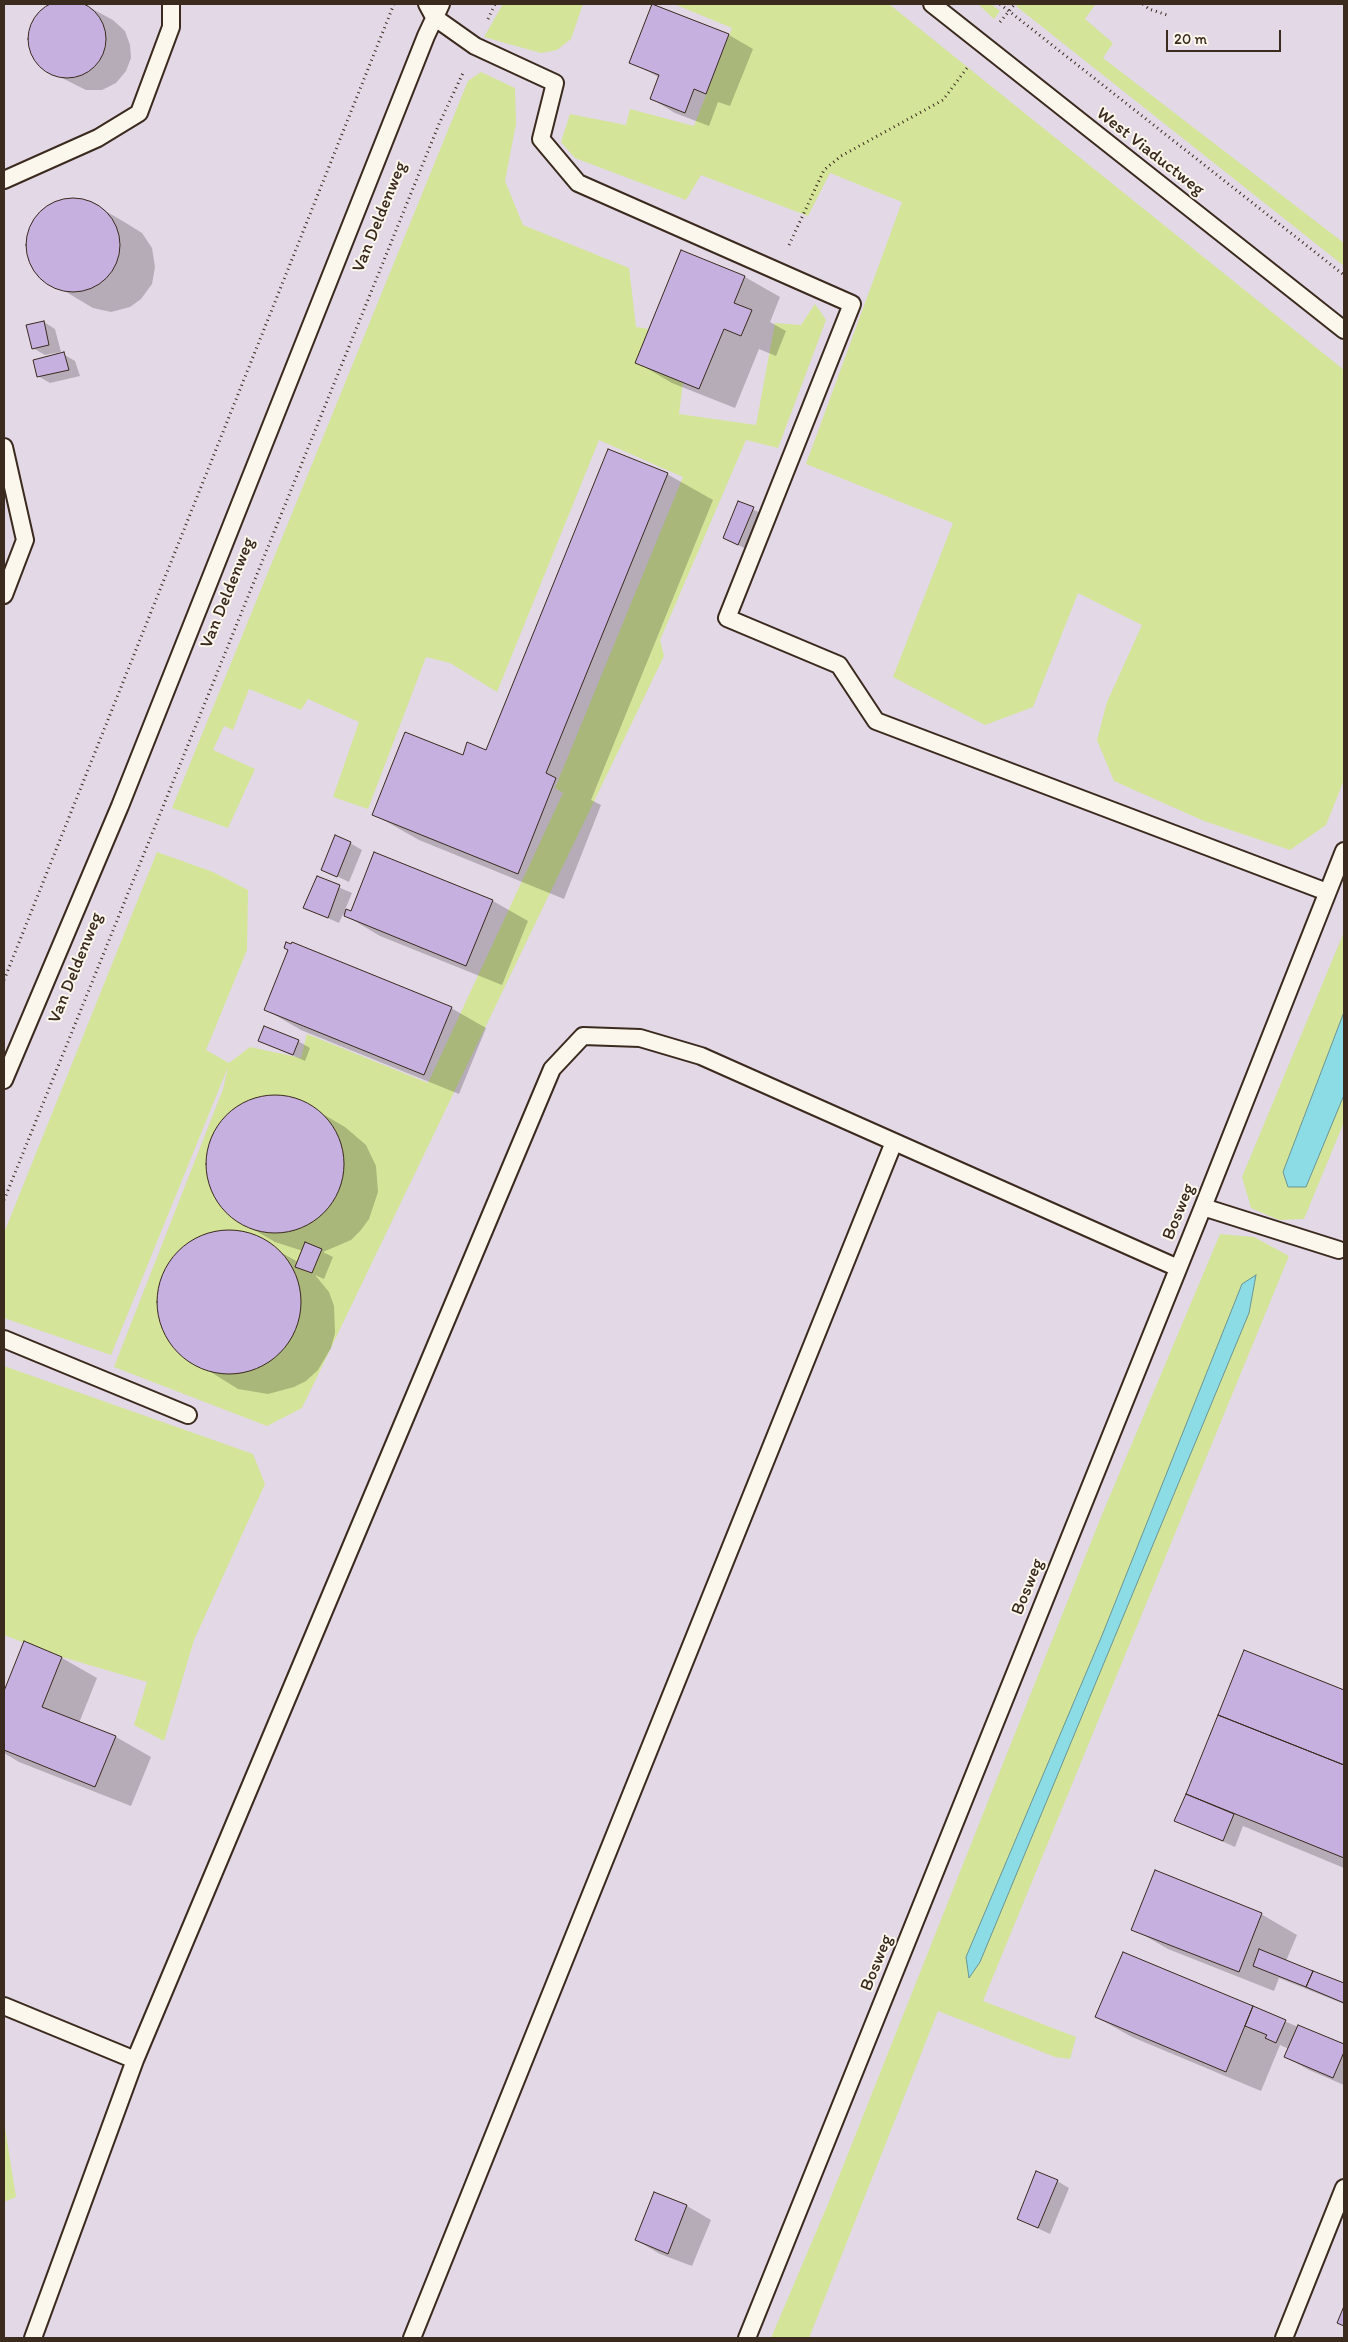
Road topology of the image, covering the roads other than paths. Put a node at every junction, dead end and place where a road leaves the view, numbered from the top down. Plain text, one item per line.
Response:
1 (172, 4) edge
2 (932, 4) edge
3 (434, 8) edge
4 (4, 180) edge
5 (1344, 330) edge
6 (4, 447) edge
7 (4, 595) edge
8 (1344, 851) edge
9 (1327, 892) junction
10 (4, 1080) edge
11 (894, 1142) junction
12 (1203, 1207) junction
13 (1339, 1250) dead end
14 (1178, 1268) junction
15 (4, 1339) edge
16 (188, 1416) dead end
17 (4, 2006) edge
18 (135, 2060) junction
19 (1344, 2188) edge
20 (33, 2338) edge
21 (412, 2338) edge
22 (747, 2338) edge
23 (1284, 2338) edge

1 - 4 lane
2 - 5 lane, West Viaductweg
3 - 9 lane
3 - 10 lane, Van Deldenweg
6 - 7 lane
8 - 9 lane, Bosweg
9 - 12 lane, Bosweg
11 - 14 lane
11 - 18 lane
11 - 21 lane
12 - 13 lane
12 - 14 lane, Bosweg
14 - 22 lane, Bosweg
15 - 16 lane
17 - 18 lane
18 - 20 lane
19 - 23 lane

